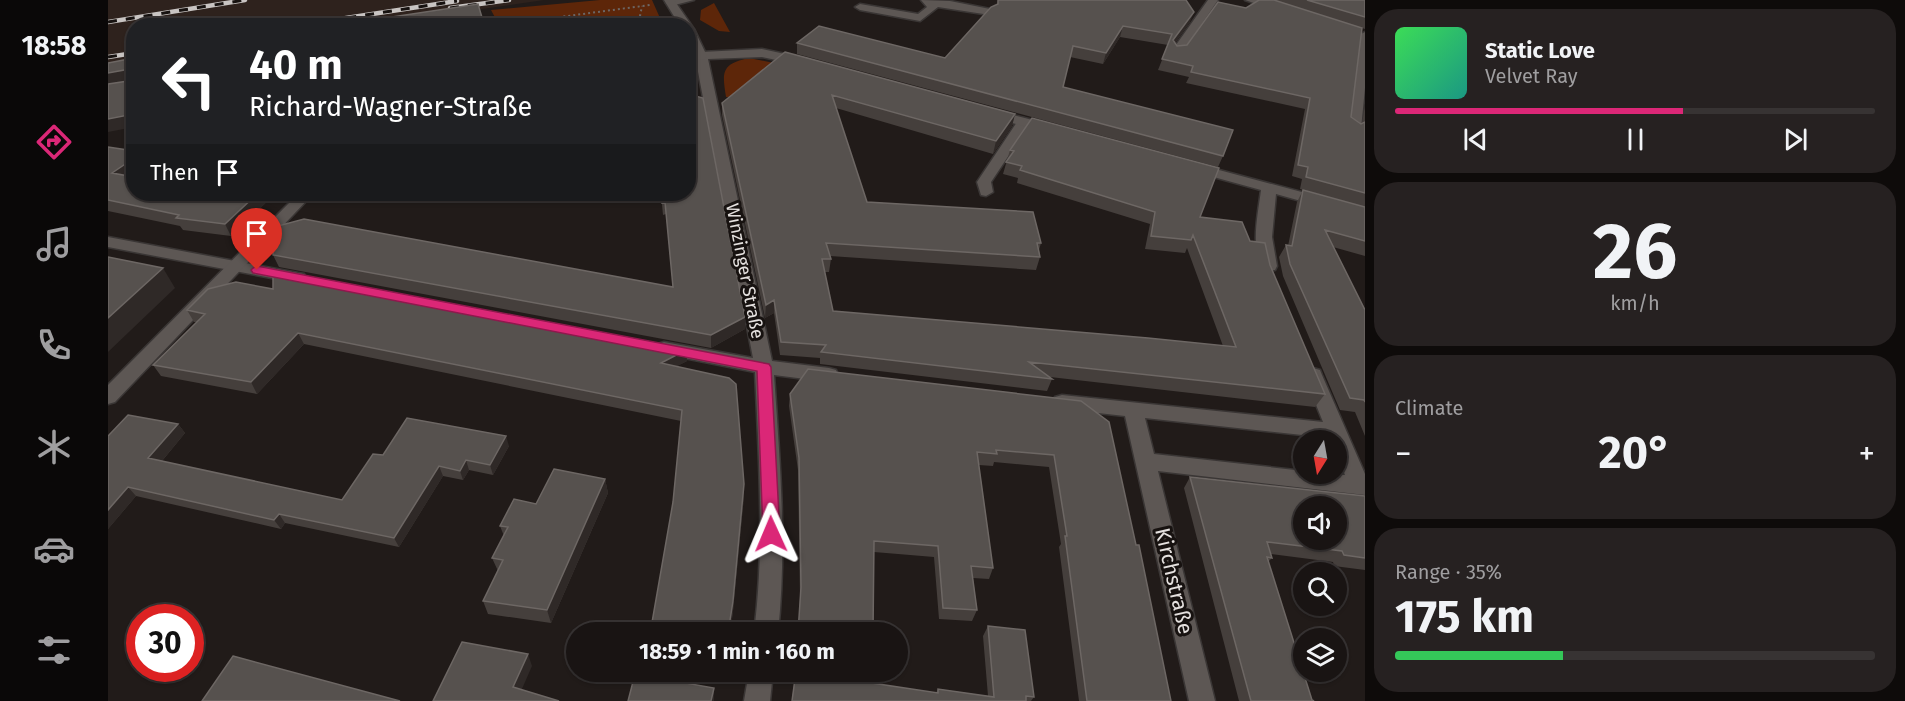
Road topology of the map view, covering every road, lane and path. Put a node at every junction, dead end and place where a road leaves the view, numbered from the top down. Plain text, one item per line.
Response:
1 (689, 0) edge
2 (1213, 0) edge
3 (1250, 0) edge
4 (670, 1) edge
5 (928, 2) edge
6 (642, 6) junction
7 (860, 7) dead end
8 (990, 12) edge
9 (1296, 14) edge
10 (558, 18) edge
11 (640, 18) edge
12 (681, 18) edge
13 (1361, 34) edge
14 (1177, 52) edge
15 (696, 56) edge
16 (696, 61) edge
17 (813, 65) edge
18 (979, 110) edge
19 (1024, 122) junction
20 (1354, 129) edge
21 (1068, 134) edge
22 (1180, 164) edge
23 (1269, 188) junction
24 (986, 192) dead end
25 (299, 201) edge
26 (1365, 214) edge
27 (108, 242) edge
28 (235, 266) junction
29 (314, 281) edge
30 (1277, 288) edge
31 (649, 345) edge
32 (1304, 354) edge
33 (764, 367) junction
34 (845, 377) edge
35 (108, 397) edge
36 (1042, 400) edge
37 (1134, 411) junction
38 (1326, 430) edge
39 (1336, 430) edge
40 (1347, 453) edge
41 (1146, 461) junction
42 (1363, 486) edge
43 (767, 622) edge
44 (760, 682) edge
45 (757, 701) edge
46 (1202, 701) edge

1 - 4 street
2 - 14 street
3 - 9 street
4 - 6 path
4 - 12 street
5 - 7 street
5 - 8 street
6 - 10 path
6 - 11 path
13 - 20 street
15 - 17 street
16 - 33 street, Winzinger Straße
18 - 19 street
19 - 21 street
19 - 24 street
22 - 23 street
23 - 26 street
23 - 30 street
25 - 28 street
27 - 28 street
28 - 29 street
28 - 35 street
31 - 33 street
32 - 39 street
33 - 34 street
33 - 43 street, Winzinger Straße
36 - 37 street
37 - 38 street
37 - 41 street, Kirchstraße
40 - 42 street
41 - 42 street
41 - 46 street, Kirchstraße
44 - 45 street

